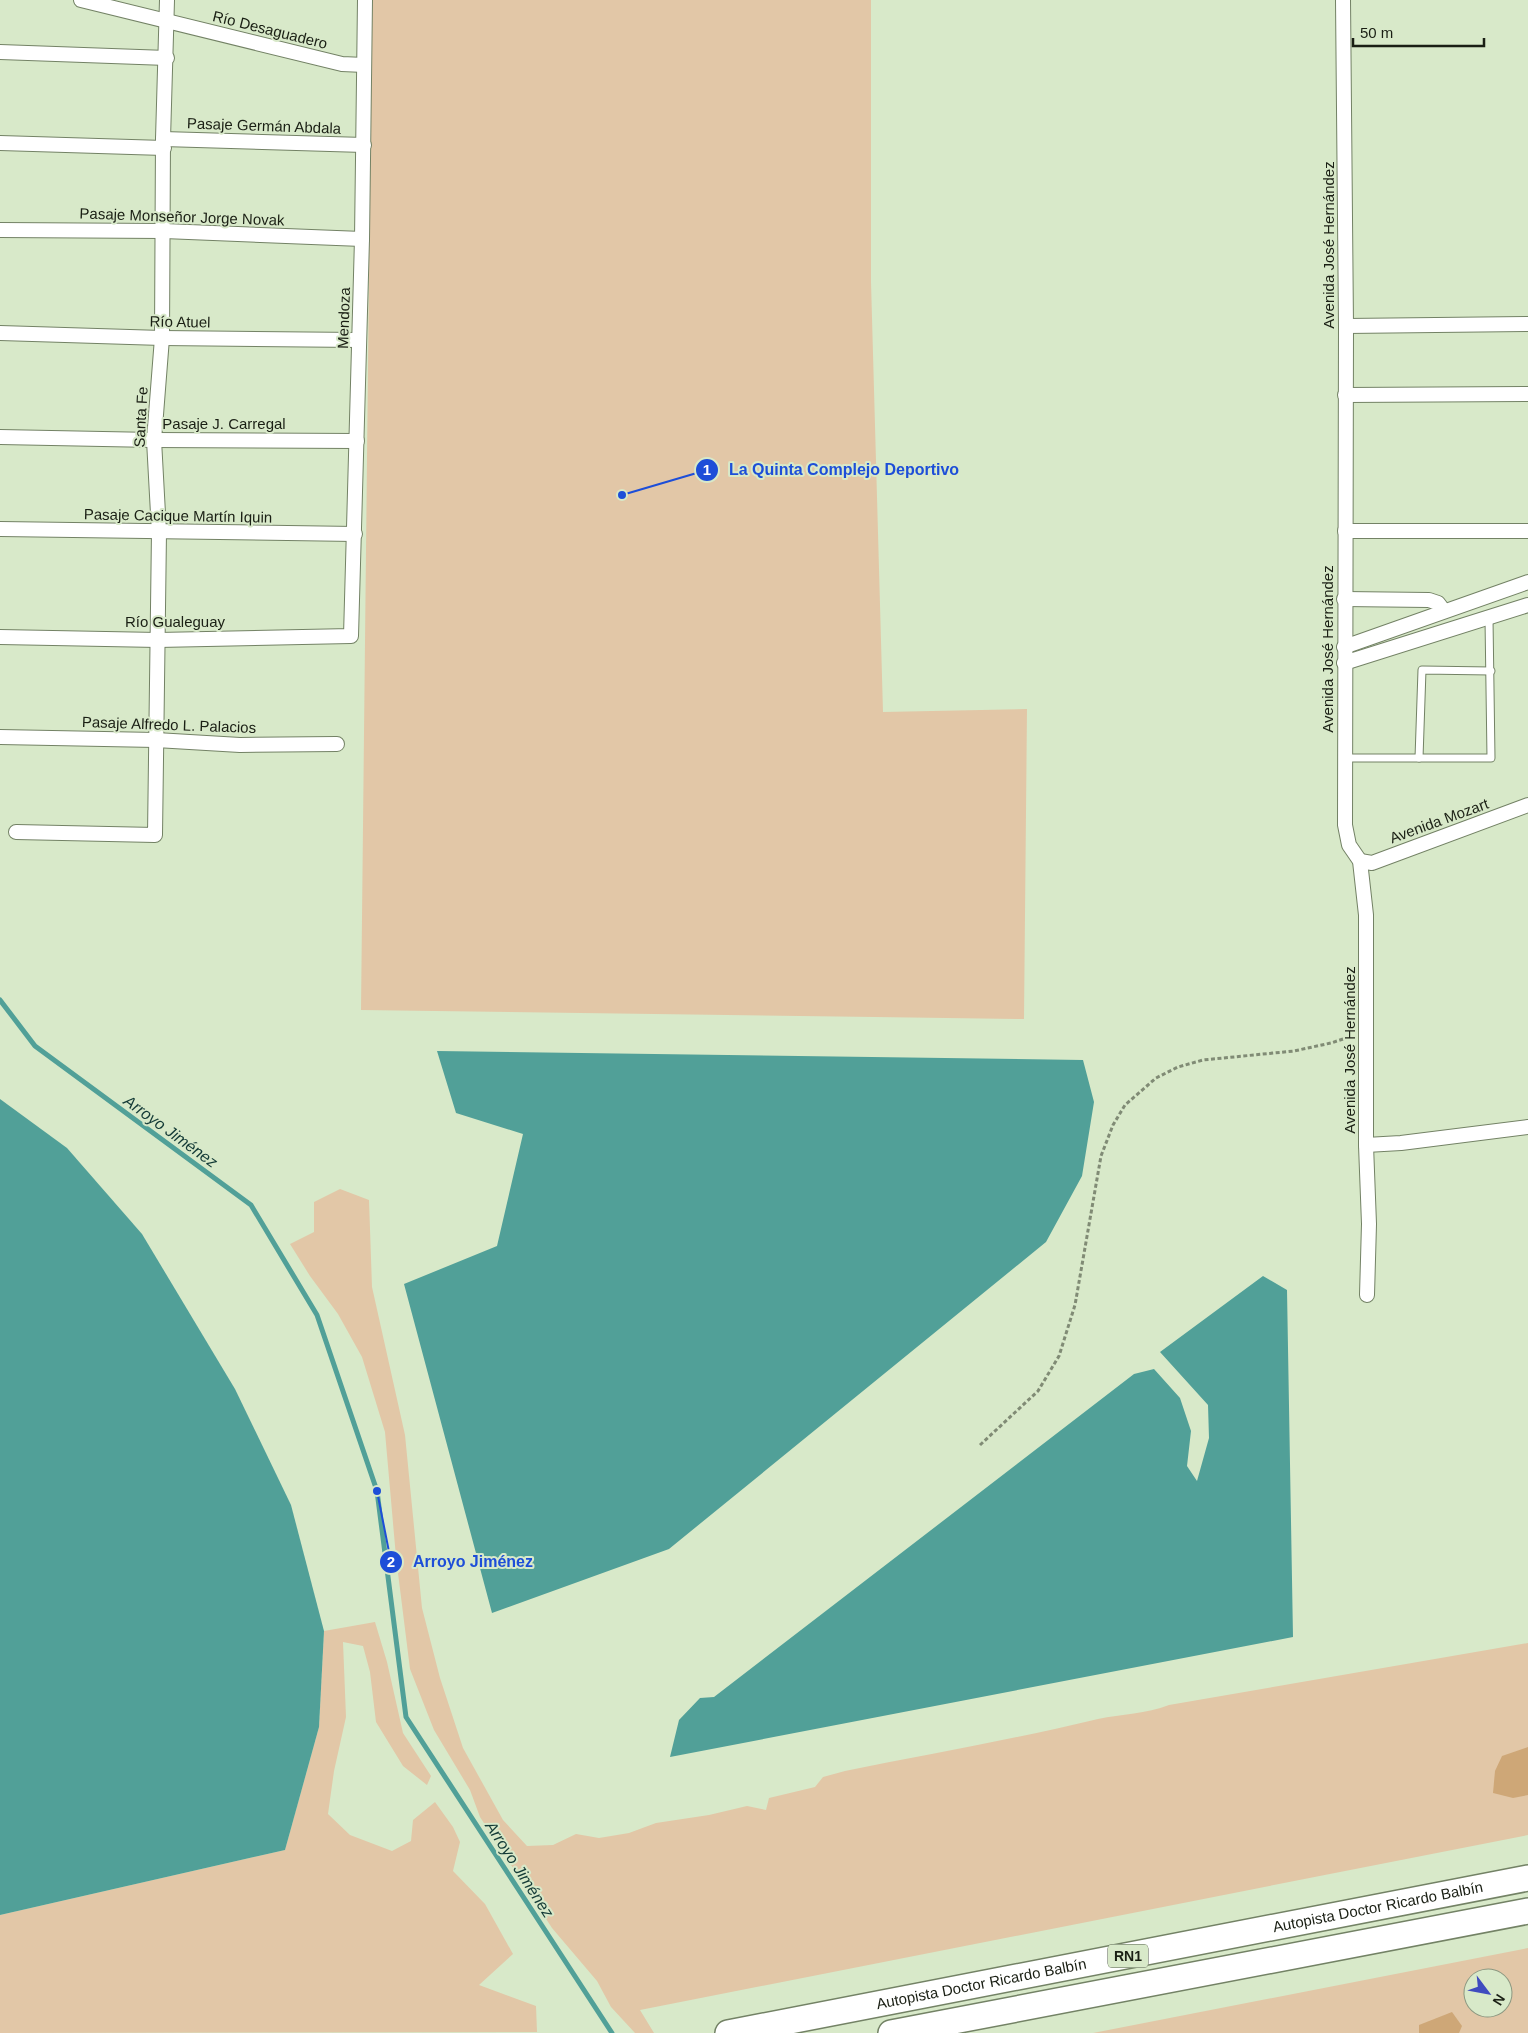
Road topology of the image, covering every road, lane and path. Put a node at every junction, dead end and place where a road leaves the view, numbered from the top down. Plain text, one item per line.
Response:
1 (81, 0) edge
2 (167, 0) edge
3 (366, 0) edge
4 (1343, 0) edge
5 (167, 22) junction
6 (0, 52) edge
7 (166, 58) junction
8 (364, 65) junction
9 (0, 143) edge
10 (164, 144) junction
11 (364, 145) junction
12 (0, 230) edge
13 (164, 231) junction
14 (362, 239) junction
15 (1528, 324) edge
16 (1346, 326) junction
17 (0, 333) edge
18 (162, 338) junction
19 (359, 340) junction
20 (1528, 394) edge
21 (1345, 395) junction
22 (0, 437) edge
23 (154, 440) junction
24 (357, 441) junction
25 (0, 529) edge
26 (1528, 530) edge
27 (1345, 531) junction
28 (159, 532) junction
29 (355, 534) junction
30 (1528, 582) edge
31 (1344, 599) junction
32 (1528, 605) edge
33 (1444, 612) junction
34 (1489, 619) junction
35 (351, 636) joint
36 (0, 637) edge
37 (158, 640) junction
38 (1344, 647) junction
39 (1344, 663) junction
40 (1491, 671) junction
41 (0, 737) edge
42 (156, 740) junction
43 (337, 744) dead end
44 (1345, 758) junction
45 (1419, 758) junction
46 (1528, 805) edge
47 (16, 832) dead end
48 (1360, 861) junction
49 (1366, 1030) junction
50 (1528, 1127) edge
51 (1366, 1145) junction
52 (1367, 1295) dead end
53 (980, 1445) dead end
54 (1528, 1878) edge
55 (1528, 1911) edge
56 (728, 2033) edge
57 (891, 2033) edge

1 - 5 street, Río Desaguadero
2 - 5 street, Santa Fe
3 - 8 street, Mendoza
4 - 16 street, Avenida José Hernández
5 - 7 street, Santa Fe
5 - 8 street, Río Desaguadero
6 - 7 street
7 - 10 street, Santa Fe
8 - 11 street, Mendoza
9 - 10 street, Pasaje Germán Abdala
10 - 11 street, Pasaje Germán Abdala
10 - 13 street, Santa Fe
11 - 14 street, Mendoza
12 - 13 street, Pasaje Monseñor Jorge Novak
13 - 14 street, Pasaje Monseñor Jorge Novak
13 - 18 street, Santa Fe
14 - 19 street, Mendoza
15 - 16 street
16 - 21 street, Avenida José Hernández
17 - 18 street, Río Atuel
18 - 19 street, Río Atuel
18 - 23 street, Santa Fe
19 - 24 street, Mendoza
20 - 21 street
21 - 27 street, Avenida José Hernández
22 - 23 street, Pasaje J. Carregal
23 - 24 street, Pasaje J. Carregal
23 - 28 street, Santa Fe
24 - 29 street, Mendoza
25 - 28 street, Pasaje Cacique Martín Iquin
26 - 27 street
27 - 31 street, Avenida José Hernández
28 - 29 street, Pasaje Cacique Martín Iquin
28 - 37 street, Santa Fe
29 - 35 street, Mendoza
30 - 33 street
31 - 33 street
31 - 38 street, Avenida José Hernández
32 - 34 street
33 - 38 street
34 - 39 street
34 - 40 lane
35 - 37 street, Río Gualeguay
36 - 37 street, Río Gualeguay
37 - 42 street, Santa Fe
38 - 39 street, Avenida José Hernández
39 - 44 street, Avenida José Hernández
40 - 45 lane
40 - 45 lane
41 - 42 street, Pasaje Alfredo L. Palacios
42 - 43 street, Pasaje Alfredo L. Palacios
42 - 47 street, Santa Fe
44 - 45 lane
44 - 48 street, Avenida José Hernández
46 - 48 street, Avenida Mozart
48 - 49 street, Avenida José Hernández
49 - 51 street, Avenida José Hernández
49 - 53 path
50 - 51 street
51 - 52 street, Avenida José Hernández
54 - 56 highway, Autopista Doctor Ricardo Balbín / RN1
55 - 57 highway, Autopista Doctor Ricardo Balbín / RN1

